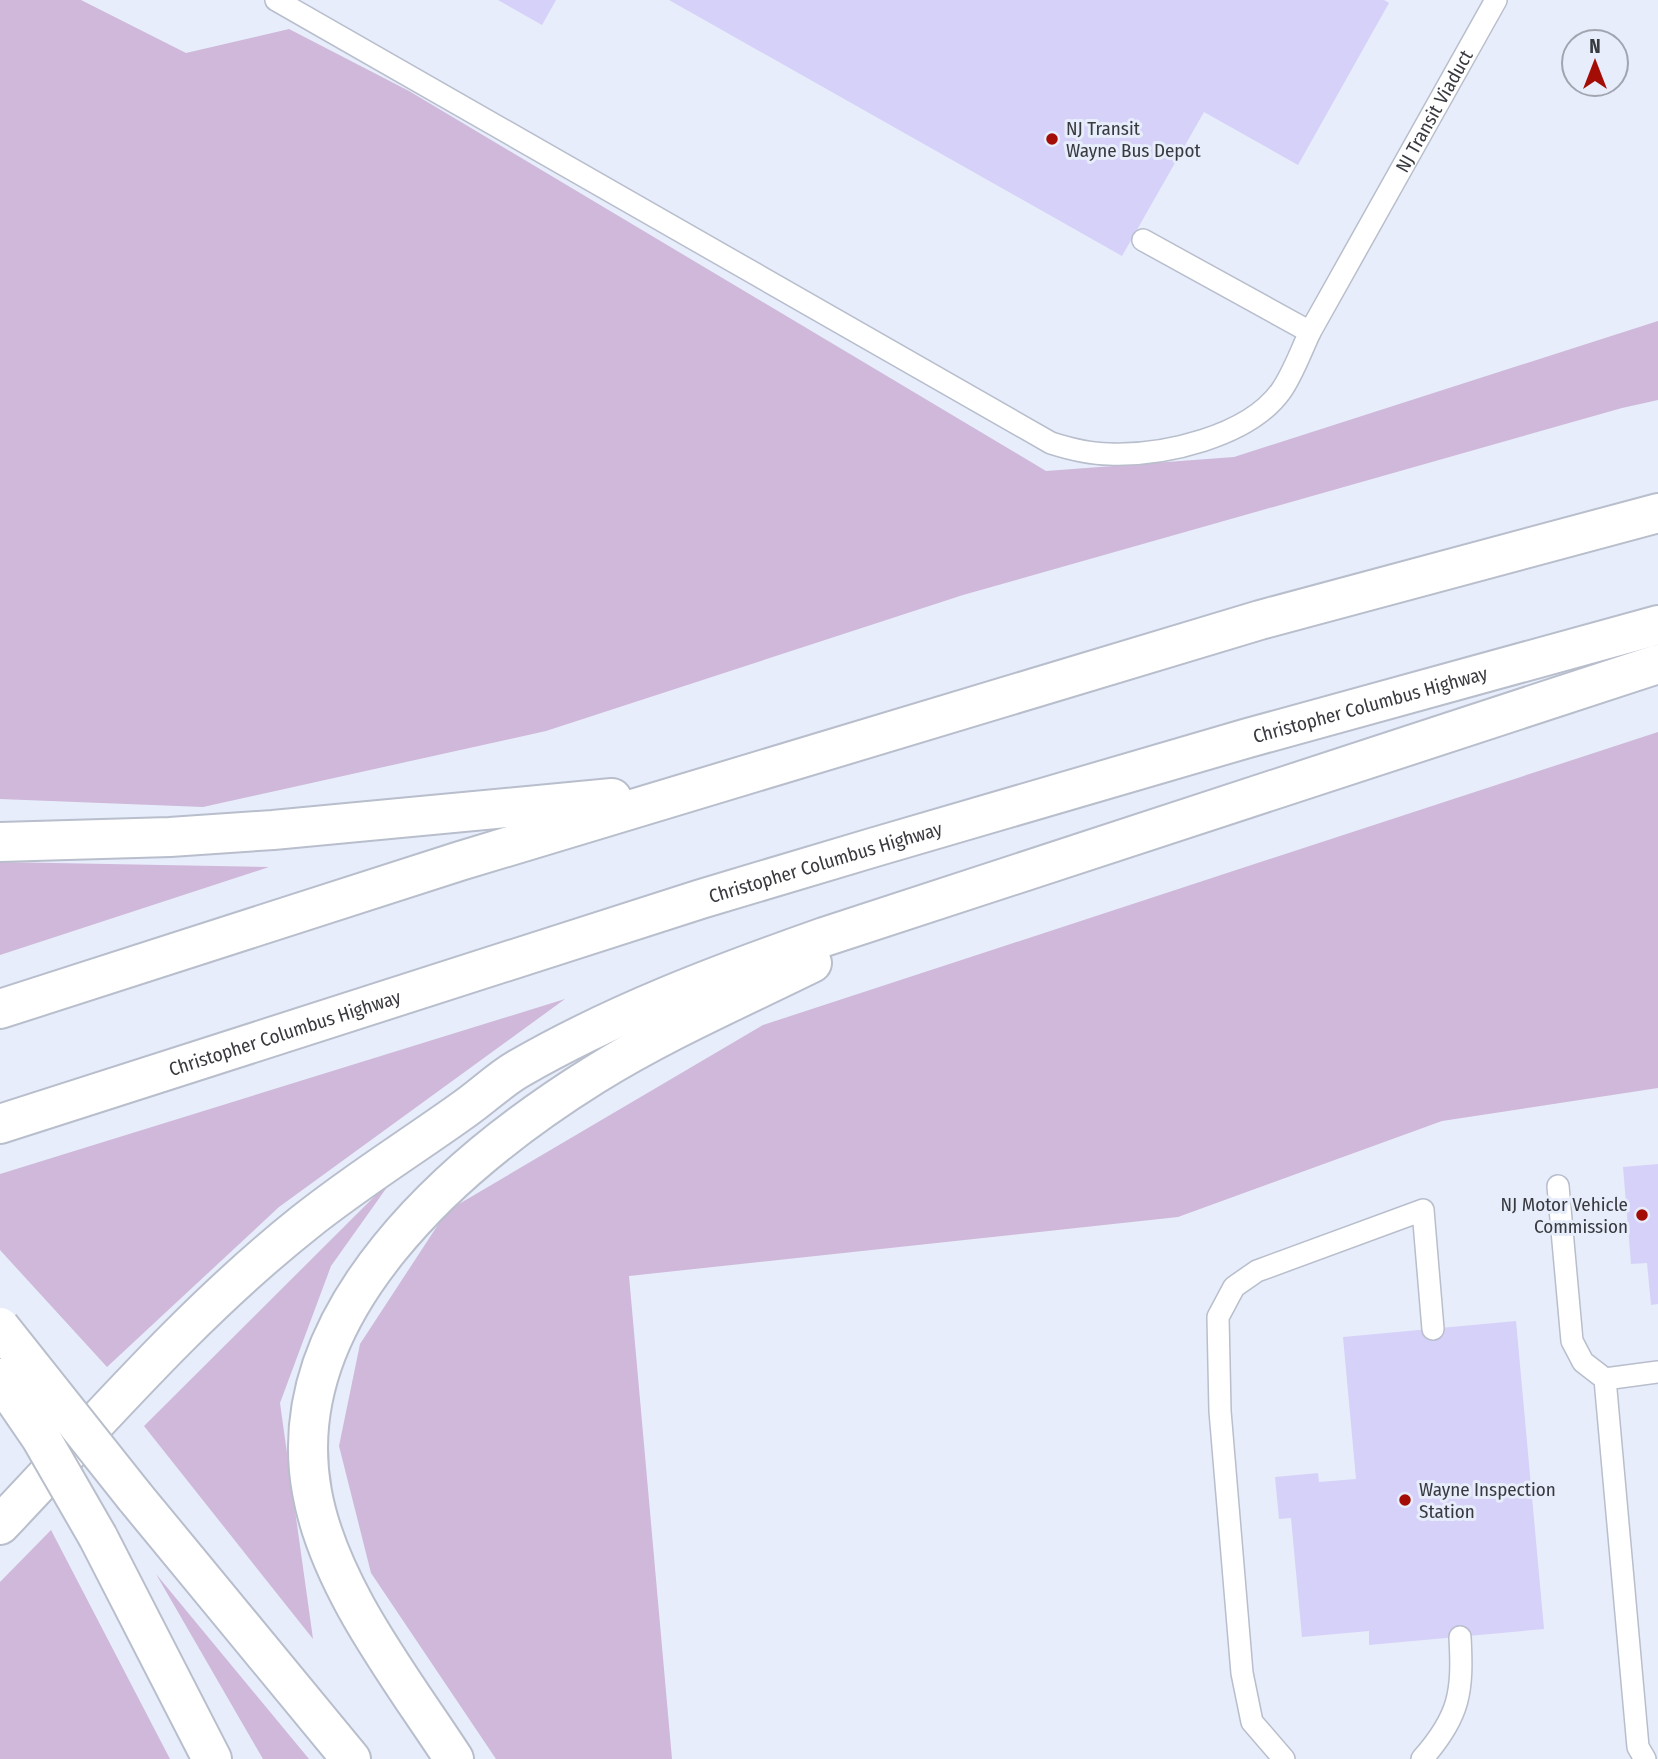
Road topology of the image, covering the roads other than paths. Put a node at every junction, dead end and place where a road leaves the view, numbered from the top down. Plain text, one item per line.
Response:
1 (276, 0) edge
2 (1496, 0) edge
3 (1143, 240) dead end
4 (1310, 332) junction
5 (1658, 513) edge
6 (1658, 625) edge
7 (1658, 664) edge
8 (698, 790) junction
9 (0, 842) edge
10 (944, 898) junction
11 (0, 1009) edge
12 (0, 1124) edge
13 (1558, 1186) dead end
14 (0, 1327) edge
15 (1433, 1329) dead end
16 (1658, 1372) edge
17 (0, 1378) edge
18 (1605, 1378) junction
19 (0, 1525) edge
20 (1460, 1637) dead end
21 (212, 1759) edge
22 (351, 1759) edge
23 (454, 1759) edge
24 (1284, 1759) edge
25 (1422, 1759) edge
26 (1645, 1759) edge

1 - 4 lane, NJ Transit Viaduct
2 - 4 lane, NJ Transit Viaduct
3 - 4 lane
5 - 8 highway
6 - 12 highway, Christopher Columbus Highway
7 - 10 highway
8 - 9 highway
8 - 11 highway
10 - 19 highway
10 - 23 highway
13 - 18 lane
14 - 22 highway, bridge
15 - 24 lane
16 - 18 lane
17 - 21 highway, bridge
18 - 26 lane
20 - 25 lane

